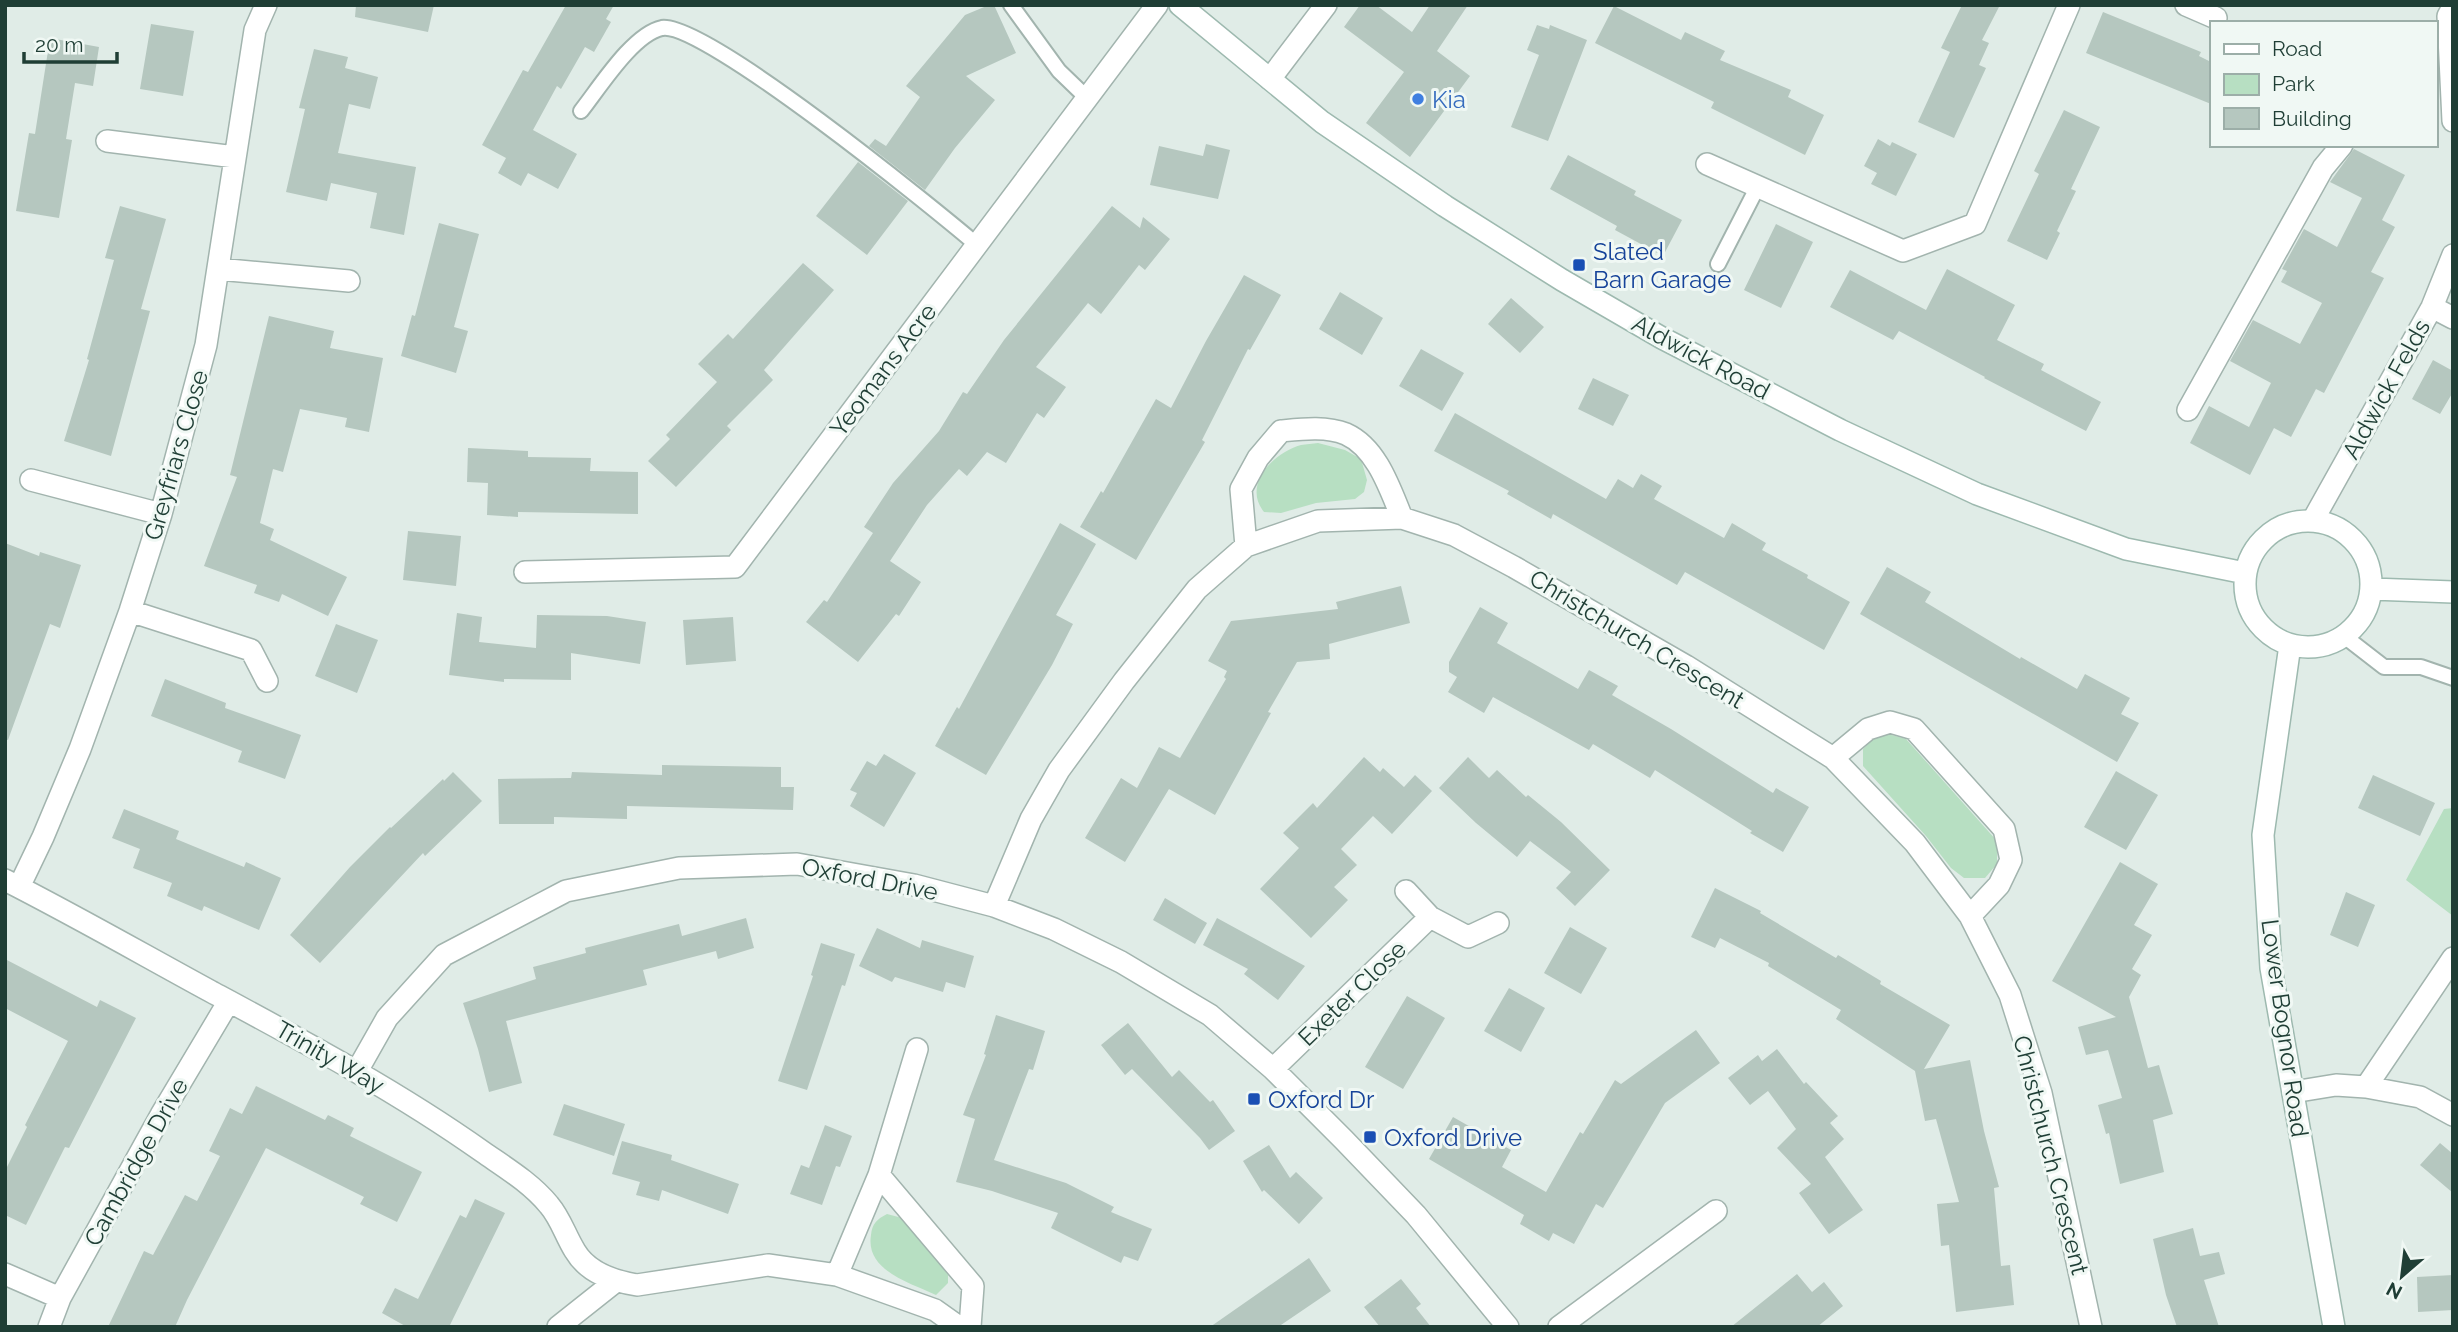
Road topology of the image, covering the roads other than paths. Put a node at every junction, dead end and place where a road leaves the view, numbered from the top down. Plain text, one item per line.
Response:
1 (266, 5) edge
2 (1011, 5) edge
3 (1157, 5) edge
4 (1180, 5) edge
5 (1326, 5) edge
6 (2069, 5) edge
7 (2186, 5) edge
8 (2453, 7) edge
9 (2216, 18) dead end
10 (1270, 79) junction
11 (1087, 98) junction
12 (581, 110) dead end
13 (2452, 116) edge
14 (2453, 121) edge
15 (107, 141) dead end
16 (2340, 147) edge
17 (235, 157) junction
18 (1707, 164) dead end
19 (1758, 186) junction
20 (977, 245) junction
21 (2453, 255) edge
22 (1718, 264) dead end
23 (218, 269) junction
24 (349, 281) dead end
25 (2432, 307) junction
26 (2453, 318) edge
27 (2188, 410) dead end
28 (31, 480) dead end
29 (160, 514) junction
30 (1402, 518) junction
31 (2313, 520) junction
32 (1246, 547) junction
33 (525, 572) dead end
34 (2245, 573) junction
35 (2372, 589) junction
36 (2453, 592) edge
37 (130, 611) junction
38 (2344, 636) junction
39 (2290, 645) junction
40 (2453, 678) edge
41 (267, 681) dead end
42 (1833, 758) junction
43 (12, 884) edge
44 (1406, 891) dead end
45 (994, 906) junction
46 (1970, 916) junction
47 (1430, 917) junction
48 (1498, 923) dead end
49 (2453, 958) edge
50 (229, 1000) junction
51 (917, 1049) dead end
52 (1273, 1069) junction
53 (357, 1071) junction
54 (2366, 1087) junction
55 (2293, 1092) junction
56 (2453, 1115) edge
57 (879, 1175) junction
58 (1716, 1211) dead end
59 (5, 1274) edge
60 (836, 1275) junction
61 (617, 1281) junction
62 (60, 1298) junction
63 (48, 1327) edge
64 (558, 1327) edge
65 (959, 1327) edge
66 (970, 1327) edge
67 (1508, 1327) edge
68 (1559, 1327) edge
69 (2091, 1327) edge
70 (2334, 1327) edge

1 - 17 street, Greyfriars Close
2 - 11 lane
3 - 11 street, Yeomans Acre
4 - 10 street, Aldwick Road
5 - 10 street
6 - 19 street
7 - 9 street
8 - 13 street
10 - 34 street, Aldwick Road
11 - 20 street, Yeomans Acre
12 - 20 lane
13 - 14 street
15 - 17 street
16 - 27 street
17 - 23 street, Greyfriars Close
18 - 19 street
19 - 22 lane
20 - 33 street, Yeomans Acre
21 - 25 street, Aldwick Felds
23 - 24 street
23 - 29 street, Greyfriars Close
25 - 26 street
25 - 31 street, Aldwick Felds
28 - 29 street
29 - 37 street, Greyfriars Close
30 - 32 street, Christchurch Crescent
30 - 32 street
30 - 42 street, Christchurch Crescent
31 - 34 street
31 - 35 street
32 - 45 street, Christchurch Crescent
34 - 39 street
35 - 36 street
35 - 38 street
37 - 41 street
37 - 43 street, Greyfriars Close
38 - 39 street
38 - 40 lane
39 - 55 street, Lower Bognor Road
42 - 46 street, Christchurch Crescent
42 - 46 street
43 - 50 street, Trinity Way
44 - 47 street
45 - 52 street, Oxford Drive
45 - 53 street, Oxford Drive
46 - 69 street, Christchurch Crescent
47 - 48 street
47 - 52 street, Exeter Close
49 - 54 street
50 - 53 street, Trinity Way
50 - 62 street, Cambridge Drive
51 - 57 street
52 - 67 street, Oxford Drive
53 - 61 street, Trinity Way
54 - 55 street
54 - 56 street
55 - 70 street, Lower Bognor Road
57 - 60 street
57 - 66 street
58 - 68 street
59 - 62 street
60 - 61 street
60 - 65 street
61 - 64 street
62 - 63 street, Cambridge Drive

